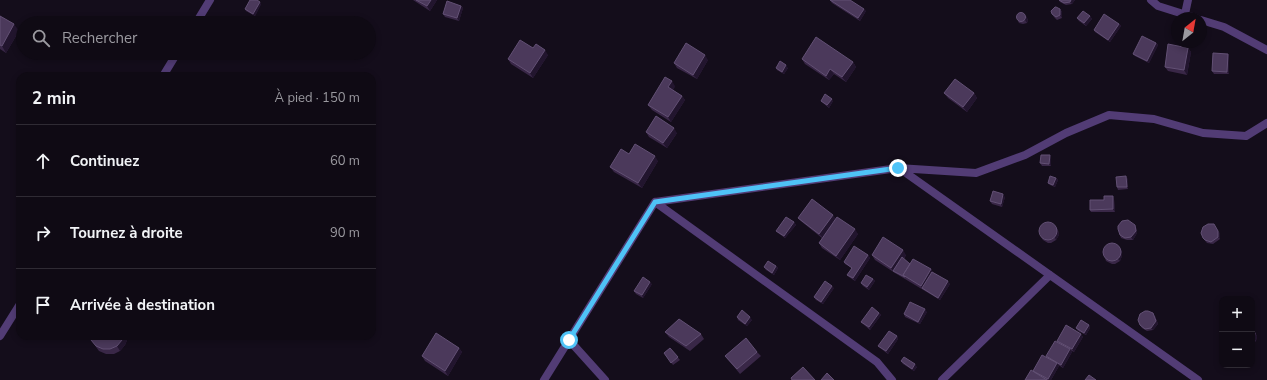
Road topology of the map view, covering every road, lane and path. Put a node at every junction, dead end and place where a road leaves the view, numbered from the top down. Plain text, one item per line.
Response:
1 (210, 0) edge
2 (1150, 0) edge
3 (1188, 0) edge
4 (1178, 12) edge
5 (1185, 12) edge
6 (200, 16) edge
7 (1207, 22) edge
8 (1267, 50) edge
9 (173, 60) edge
10 (165, 72) edge
11 (1267, 122) edge
12 (898, 168) junction
13 (655, 202) junction
14 (1050, 275) junction
15 (16, 310) edge
16 (0, 336) edge
17 (569, 340) junction
18 (544, 380) edge
19 (605, 380) edge
20 (892, 380) edge
21 (942, 380) edge
22 (1198, 380) edge

1 - 6 street
2 - 4 street
3 - 5 street
7 - 8 street
9 - 10 street
11 - 12 street
12 - 13 street
12 - 14 street
13 - 17 street
13 - 20 street
14 - 21 street
14 - 22 street
15 - 16 street
17 - 18 street
17 - 19 street

